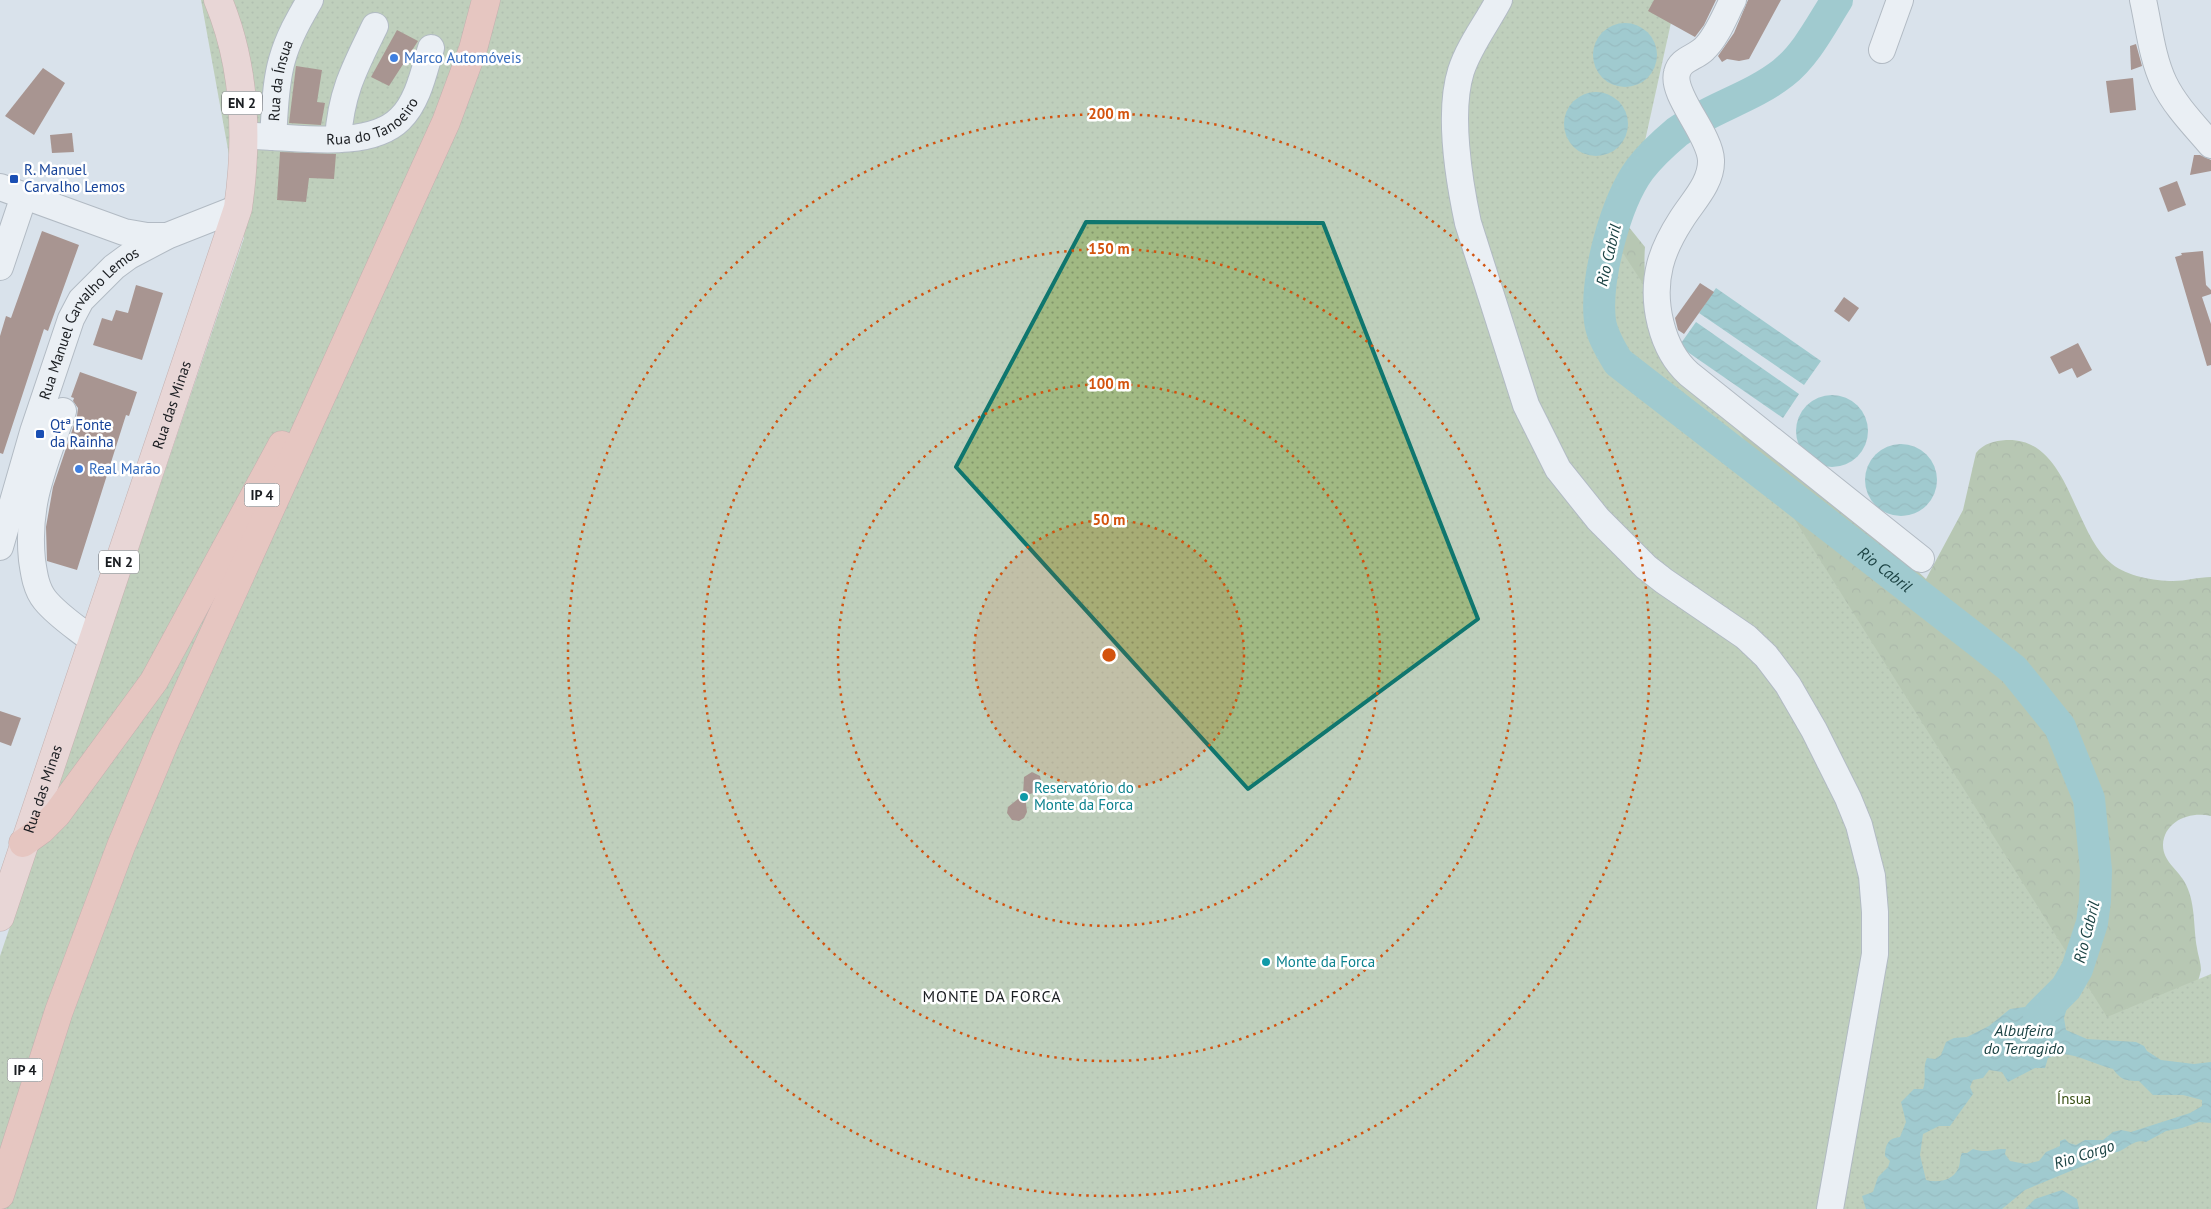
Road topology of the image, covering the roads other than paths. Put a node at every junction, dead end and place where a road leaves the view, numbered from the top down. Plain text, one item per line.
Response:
1 (218, 0) edge
2 (310, 0) edge
3 (472, 0) edge
4 (486, 0) edge
5 (1499, 0) edge
6 (1734, 0) edge
7 (1900, 0) edge
8 (2143, 0) edge
9 (375, 26) dead end
10 (431, 48) dead end
11 (1882, 50) dead end
12 (243, 135) junction
13 (273, 137) junction
14 (338, 139) junction
15 (2211, 145) edge
16 (0, 187) edge
17 (24, 196) junction
18 (238, 208) junction
19 (167, 236) junction
20 (0, 267) edge
21 (302, 408) junction
22 (63, 411) dead end
23 (0, 546) edge
24 (1922, 559) dead end
25 (92, 640) junction
26 (23, 843) junction
27 (6, 875) edge
28 (0, 917) edge
29 (0, 1149) edge
30 (0, 1194) edge
31 (1830, 1209) edge

1 - 12 main road, Rua das Minas / EN 2
2 - 13 street, Rua da Ínsua
3 - 21 highway, IP 4
4 - 30 highway, IP 4
5 - 31 street
6 - 24 street
7 - 11 street
8 - 15 street
9 - 14 street
10 - 14 street, Rua do Tanoeiro
12 - 13 street, Rua da Ínsua
12 - 18 main road, Rua das Minas / EN 2
13 - 14 street, Rua do Tanoeiro
16 - 17 street, Rua Manuel Carvalho Lemos
17 - 19 street, Rua Manuel Carvalho Lemos
17 - 20 street
18 - 19 street, Rua Manuel Carvalho Lemos
18 - 25 main road, Rua das Minas / EN 2
19 - 23 street, Rua Manuel Carvalho Lemos
21 - 26 highway
21 - 29 highway, IP 4
22 - 25 street
25 - 26 main road, Rua das Minas / EN 2
26 - 27 main road, Rua das Minas / EN 2
27 - 28 main road, Rua das Minas / EN 2

